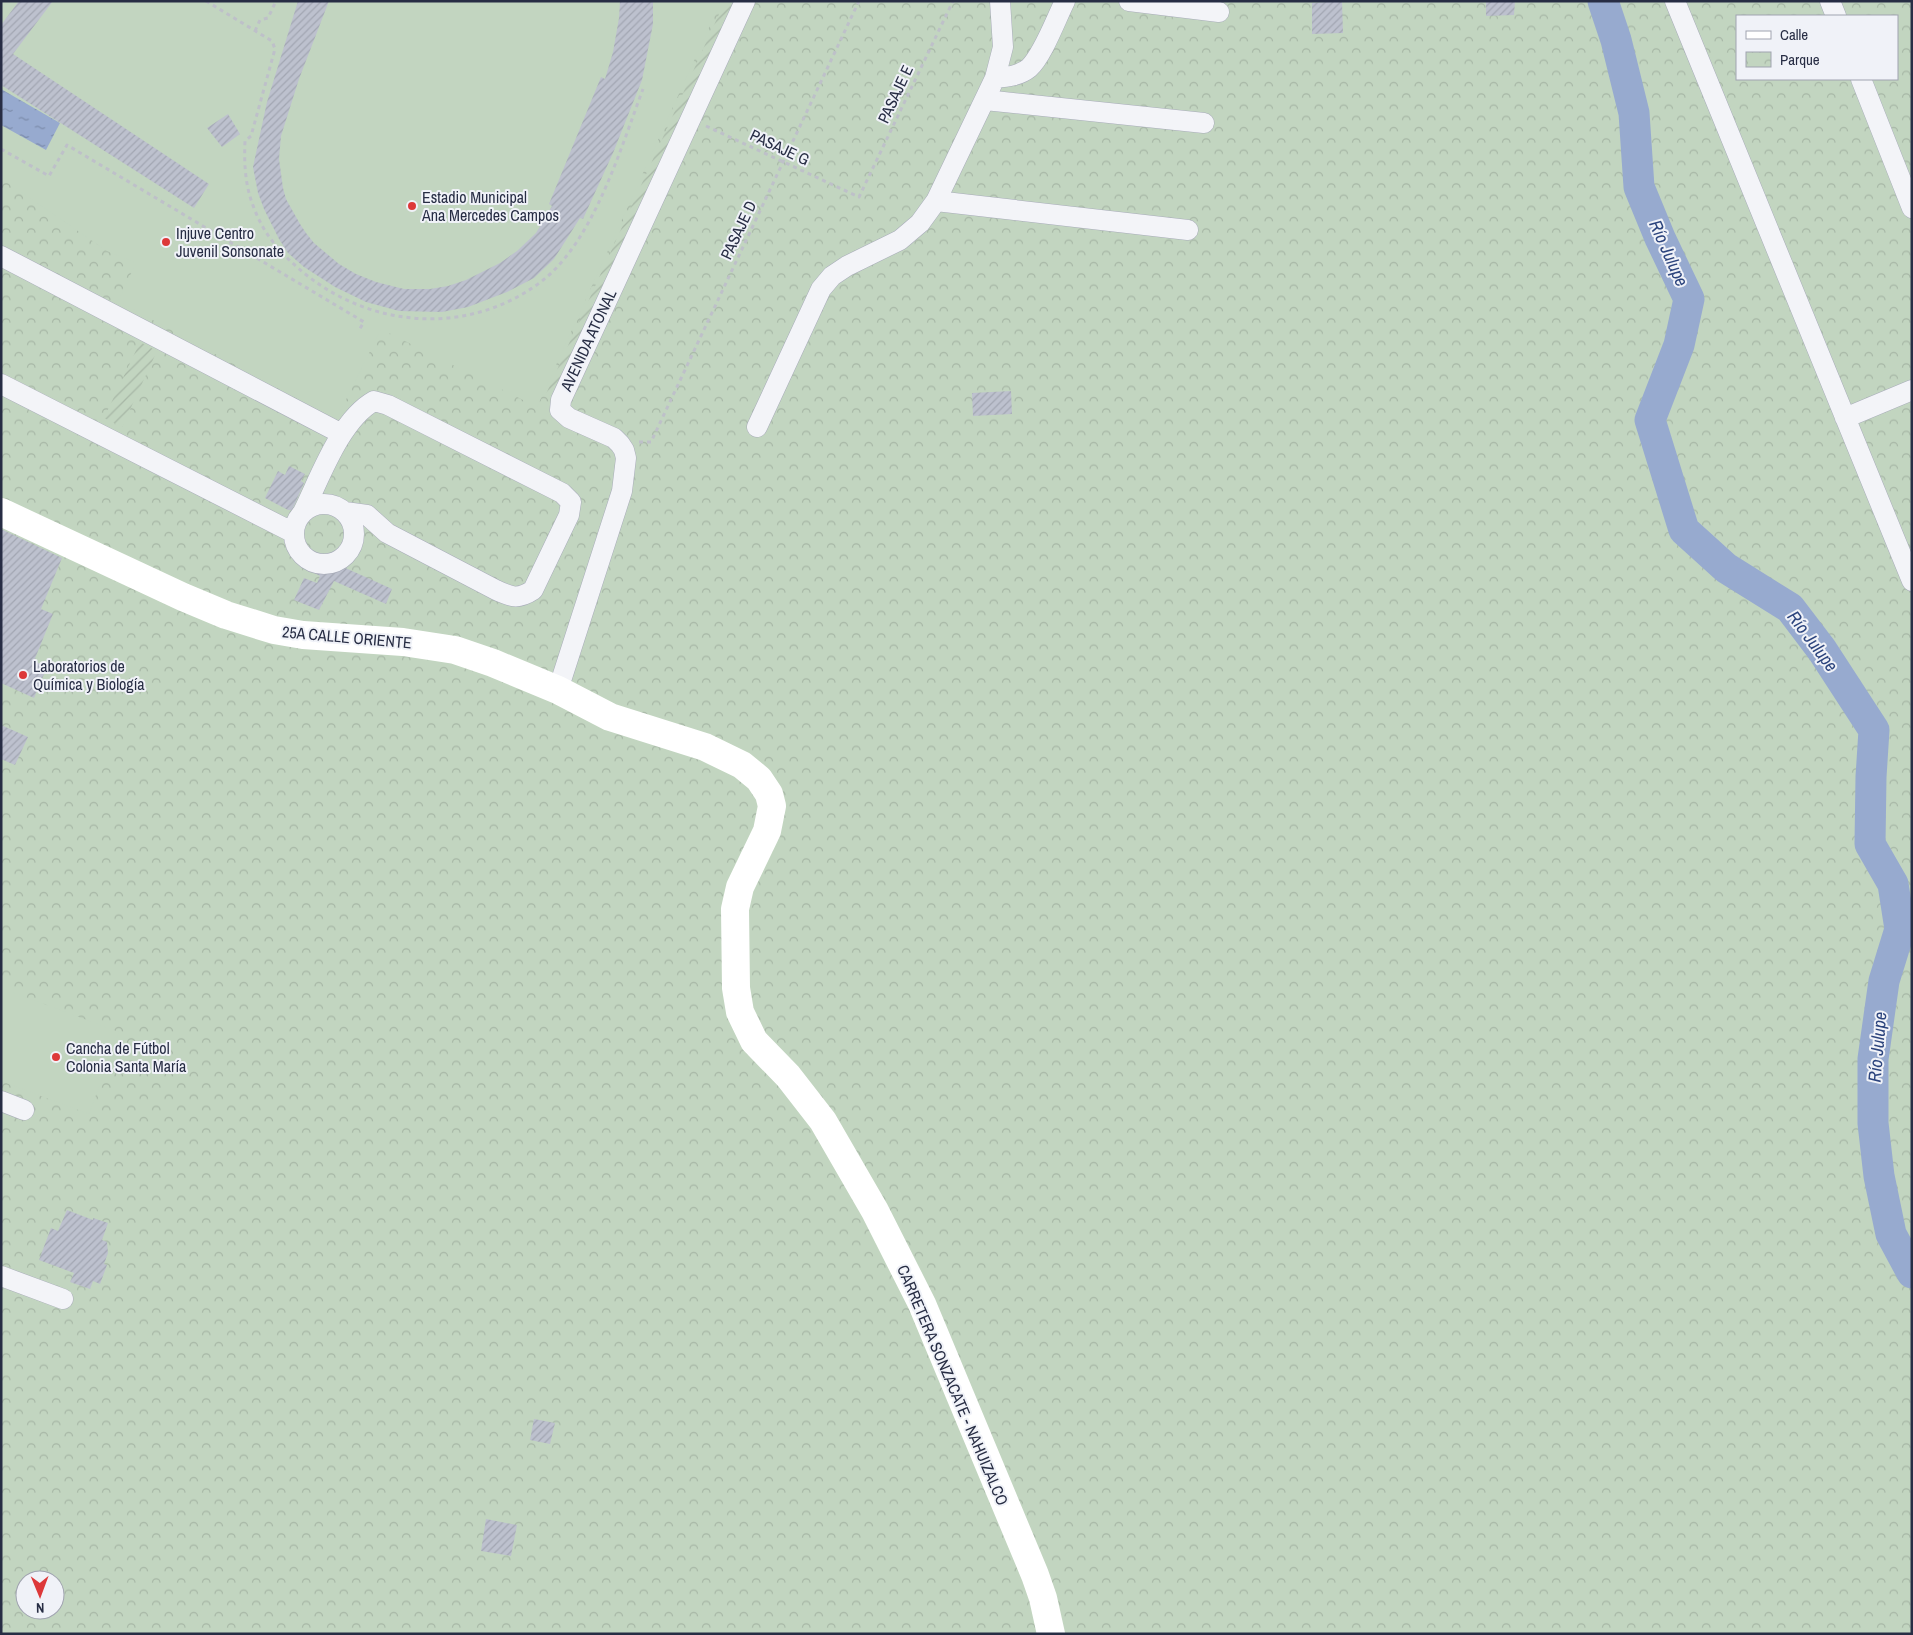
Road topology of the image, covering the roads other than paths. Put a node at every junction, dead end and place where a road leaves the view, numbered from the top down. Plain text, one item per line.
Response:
1 (745, 1) edge
2 (1000, 1) edge
3 (1065, 1) edge
4 (1129, 1) edge
5 (1675, 1) edge
6 (1830, 1) edge
7 (1219, 12) dead end
8 (1836, 15) edge
9 (995, 78) junction
10 (1861, 80) edge
11 (985, 100) junction
12 (1204, 123) dead end
13 (936, 201) junction
14 (1912, 208) edge
15 (1188, 230) dead end
16 (1, 256) edge
17 (1, 384) edge
18 (1912, 390) edge
19 (1845, 418) junction
20 (757, 427) dead end
21 (342, 434) junction
22 (324, 470) junction
23 (340, 509) junction
24 (1, 512) edge
25 (303, 512) junction
26 (294, 533) junction
27 (387, 533) junction
28 (354, 537) junction
29 (1912, 581) edge
30 (558, 690) junction
31 (1, 1101) edge
32 (24, 1110) dead end
33 (1, 1276) edge
34 (63, 1299) dead end
35 (1051, 1634) edge

1 - 30 street, AVENIDA ATONAL
2 - 9 street
3 - 9 street
4 - 7 street
5 - 19 street
6 - 8 street
9 - 11 street
10 - 14 street
11 - 12 street
11 - 13 street
13 - 15 street
13 - 20 street
16 - 21 street
17 - 26 street
18 - 19 street
19 - 29 street
21 - 22 street
21 - 27 street
22 - 23 street
22 - 25 street
23 - 25 street
23 - 27 street
23 - 28 street
24 - 30 street, 25A CALLE ORIENTE
25 - 26 street
26 - 28 street
27 - 28 street
30 - 35 street, CARRETERA SONZACATE - NAHUIZALCO
31 - 32 street
33 - 34 street

